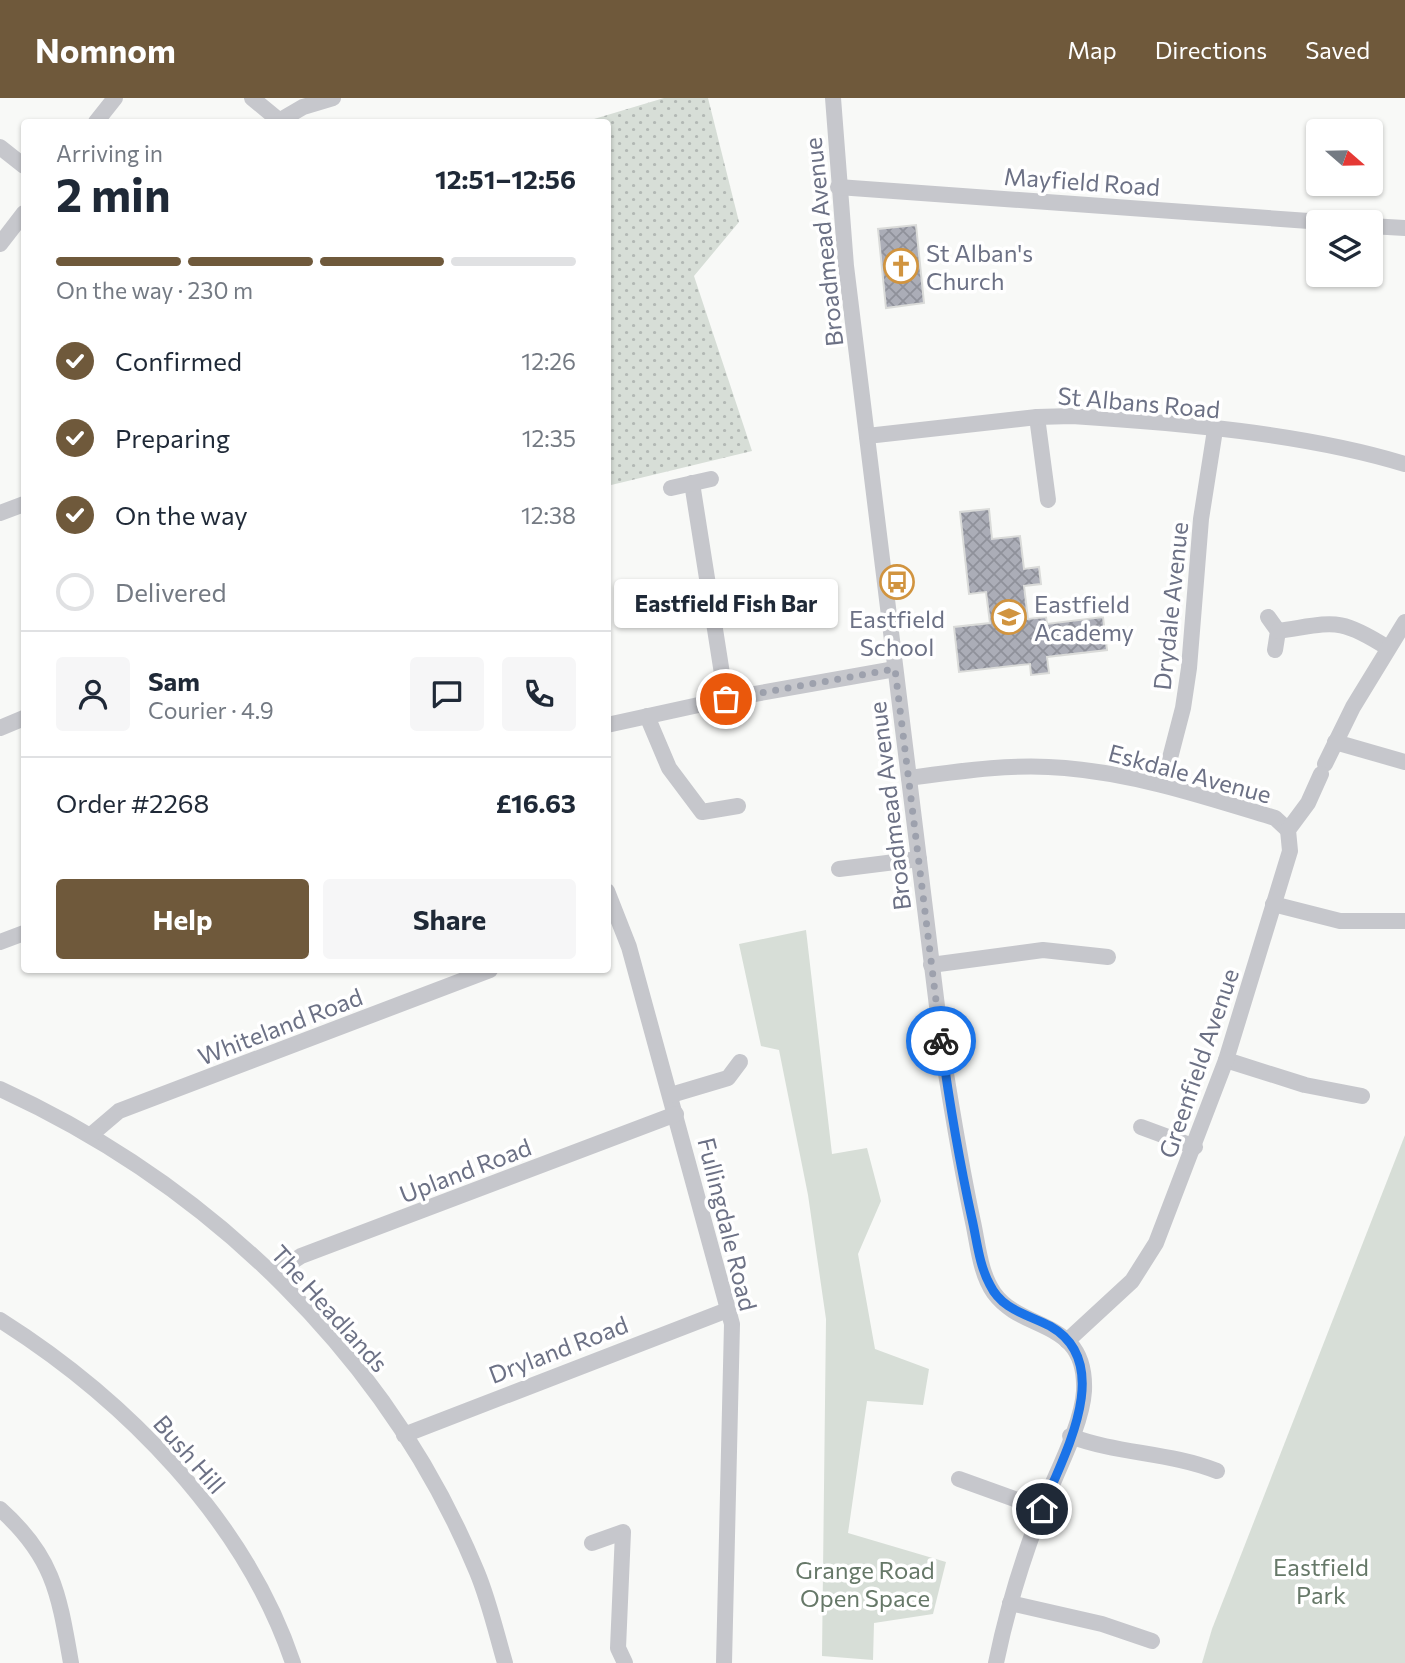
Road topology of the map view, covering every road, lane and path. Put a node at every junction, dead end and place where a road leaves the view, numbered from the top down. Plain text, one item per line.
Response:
1 (115, 98) edge
2 (252, 98) edge
3 (332, 98) edge
4 (833, 98) edge
5 (98, 119) edge
6 (276, 119) edge
7 (285, 119) edge
8 (0, 146) edge
9 (21, 164) edge
10 (838, 187) junction
11 (21, 216) edge
12 (1306, 221) edge
13 (1383, 227) edge
14 (1405, 228) edge
15 (0, 244) edge
16 (1037, 417) junction
17 (1215, 430) junction
18 (867, 436) junction
19 (1405, 464) edge
20 (711, 479) dead end
21 (692, 483) junction
22 (671, 488) dead end
23 (1048, 500) dead end
24 (21, 505) edge
25 (0, 513) edge
26 (1268, 617) dead end
27 (1405, 622) edge
28 (1278, 631) junction
29 (1388, 648) junction
30 (1275, 650) dead end
31 (895, 669) junction
32 (726, 699) junction
33 (647, 716) junction
34 (21, 719) edge
35 (611, 724) edge
36 (0, 728) edge
37 (1335, 742) junction
38 (1405, 762) edge
39 (909, 778) junction
40 (1163, 785) junction
41 (738, 806) dead end
42 (1288, 830) junction
43 (919, 859) junction
44 (839, 869) dead end
45 (1273, 904) junction
46 (1405, 921) edge
47 (614, 922) edge
48 (21, 934) edge
49 (0, 942) edge
50 (1108, 957) dead end
51 (931, 965) junction
52 (482, 973) edge
53 (1226, 1060) junction
54 (740, 1062) dead end
55 (0, 1088) edge
56 (671, 1095) junction
57 (1362, 1096) dead end
58 (676, 1114) junction
59 (1141, 1127) dead end
60 (92, 1135) junction
61 (1195, 1147) junction
62 (273, 1274) junction
63 (730, 1309) junction
64 (0, 1320) edge
65 (1067, 1341) junction
66 (404, 1435) junction
67 (1070, 1436) junction
68 (1217, 1471) dead end
69 (959, 1479) dead end
70 (0, 1509) edge
71 (1042, 1509) junction
72 (592, 1544) dead end
73 (1010, 1603) junction
74 (1152, 1642) dead end
75 (71, 1663) edge
76 (293, 1663) edge
77 (505, 1663) edge
78 (625, 1663) edge
79 (724, 1663) edge
80 (996, 1663) edge

1 - 5 street
2 - 6 street
3 - 7 street
4 - 10 street, Broadmead Avenue
8 - 9 street
10 - 12 street, Mayfield Road
10 - 18 street, Broadmead Avenue
11 - 15 street
13 - 14 street
16 - 17 street, St Albans Road
16 - 18 street, St Albans Road
16 - 23 street
17 - 19 street, St Albans Road
17 - 40 street, Drydale Avenue
18 - 31 street, Broadmead Avenue
20 - 21 street
21 - 22 street
21 - 32 street
24 - 25 street
26 - 28 street
27 - 29 street
28 - 29 street
28 - 30 street
29 - 37 street
31 - 32 street
31 - 39 street, Broadmead Avenue
32 - 33 street
33 - 35 street
33 - 41 street
34 - 36 street
37 - 38 street
37 - 42 street
39 - 40 street, Eskdale Avenue
39 - 43 street, Broadmead Avenue
40 - 42 street, Eskdale Avenue
42 - 45 street, Greenfield Avenue
43 - 44 street
43 - 51 street, Broadmead Avenue
45 - 46 street
45 - 53 street, Greenfield Avenue
47 - 56 street, Fullingdale Road
48 - 49 street
50 - 51 street
51 - 65 street, Broadmead Avenue
52 - 60 street, Whiteland Road
53 - 57 street
53 - 61 street, Greenfield Avenue
54 - 56 street
55 - 60 street, The Headlands
56 - 58 street, Fullingdale Road
58 - 62 street, Upland Road
58 - 63 street, Fullingdale Road
59 - 61 street
60 - 62 street, The Headlands
61 - 65 street, Greenfield Avenue
62 - 66 street, The Headlands
63 - 66 street, Dryland Road
63 - 79 street, Fullingdale Road
64 - 76 street, Bush Hill
65 - 67 street
66 - 77 street, The Headlands
67 - 68 street
67 - 71 street
69 - 71 street
70 - 75 street
71 - 73 street
72 - 78 street
73 - 74 street
73 - 80 street

